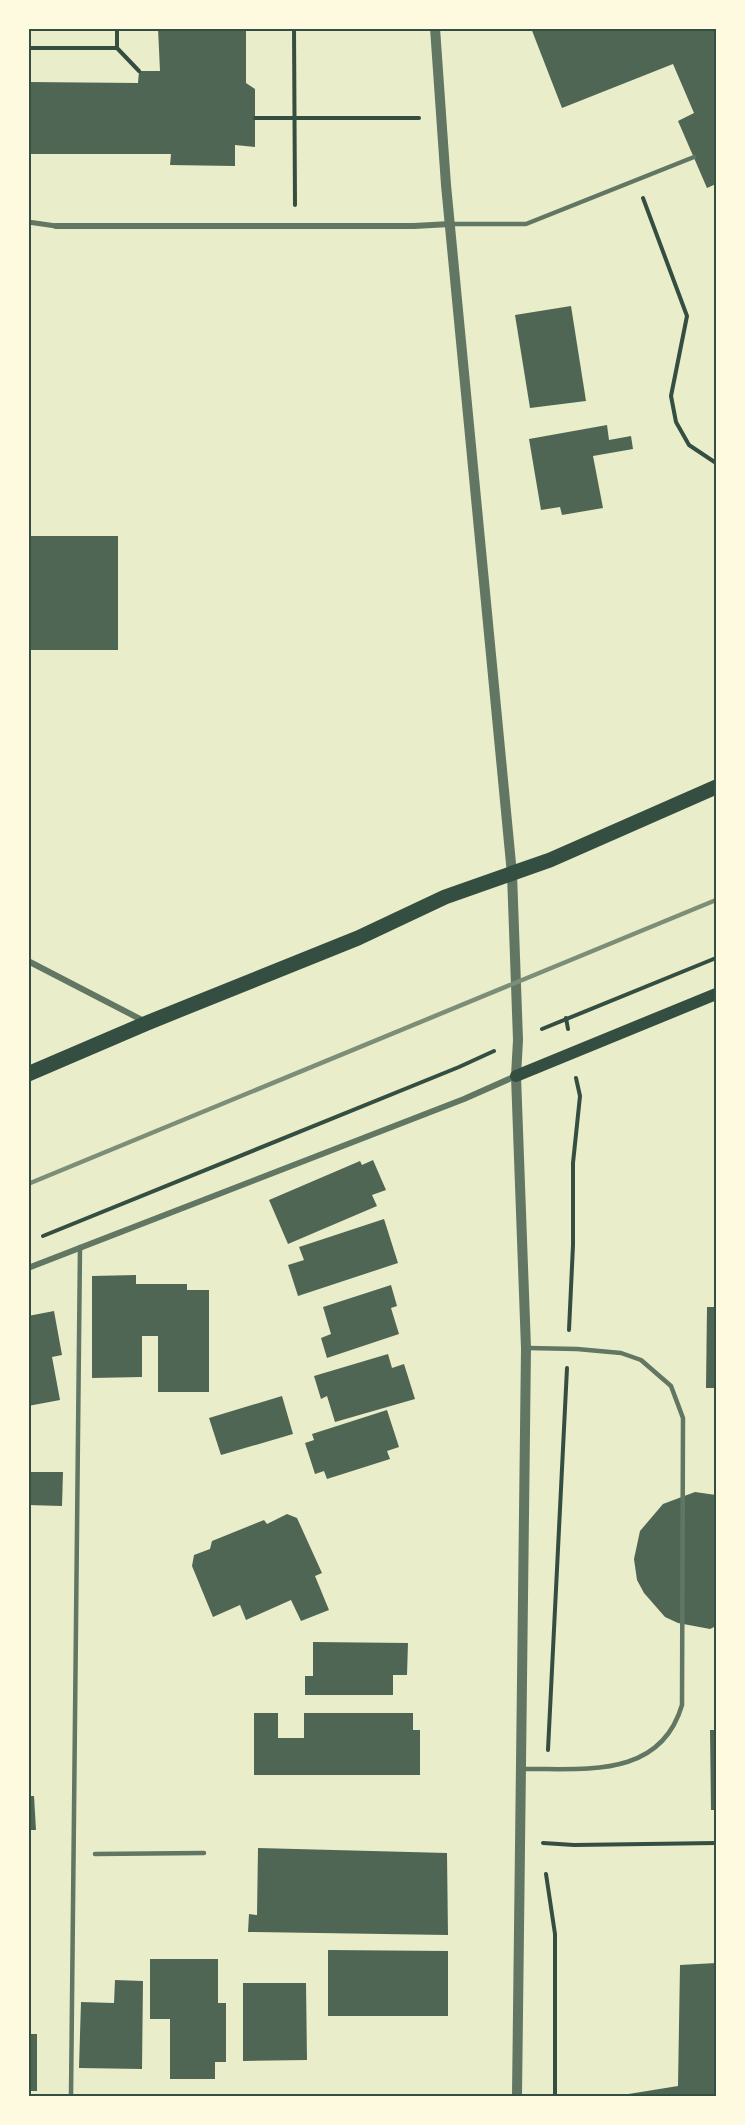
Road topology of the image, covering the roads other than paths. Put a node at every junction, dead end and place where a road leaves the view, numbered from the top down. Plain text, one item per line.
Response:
1 (435, 28) edge
2 (694, 157) dead end
3 (28, 222) edge
4 (450, 224) junction
5 (56, 226) joint
6 (717, 787) edge
7 (512, 874) junction
8 (28, 961) edge
9 (717, 994) edge
10 (147, 1023) junction
11 (28, 1074) edge
12 (516, 1076) junction
13 (80, 1247) junction
14 (28, 1268) edge
15 (525, 1348) junction
16 (521, 1769) junction
17 (96, 1854) dead end
18 (204, 1854) dead end
19 (71, 2097) edge
20 (517, 2097) edge

1 - 4 street
2 - 4 lane
3 - 5 street
4 - 5 street
4 - 7 street
6 - 7 main road
7 - 10 main road
7 - 12 street
8 - 10 street
9 - 12 main road
10 - 11 main road
12 - 13 street
12 - 15 street
13 - 14 street
13 - 19 lane
15 - 16 street
15 - 16 lane
16 - 20 street
17 - 18 lane

